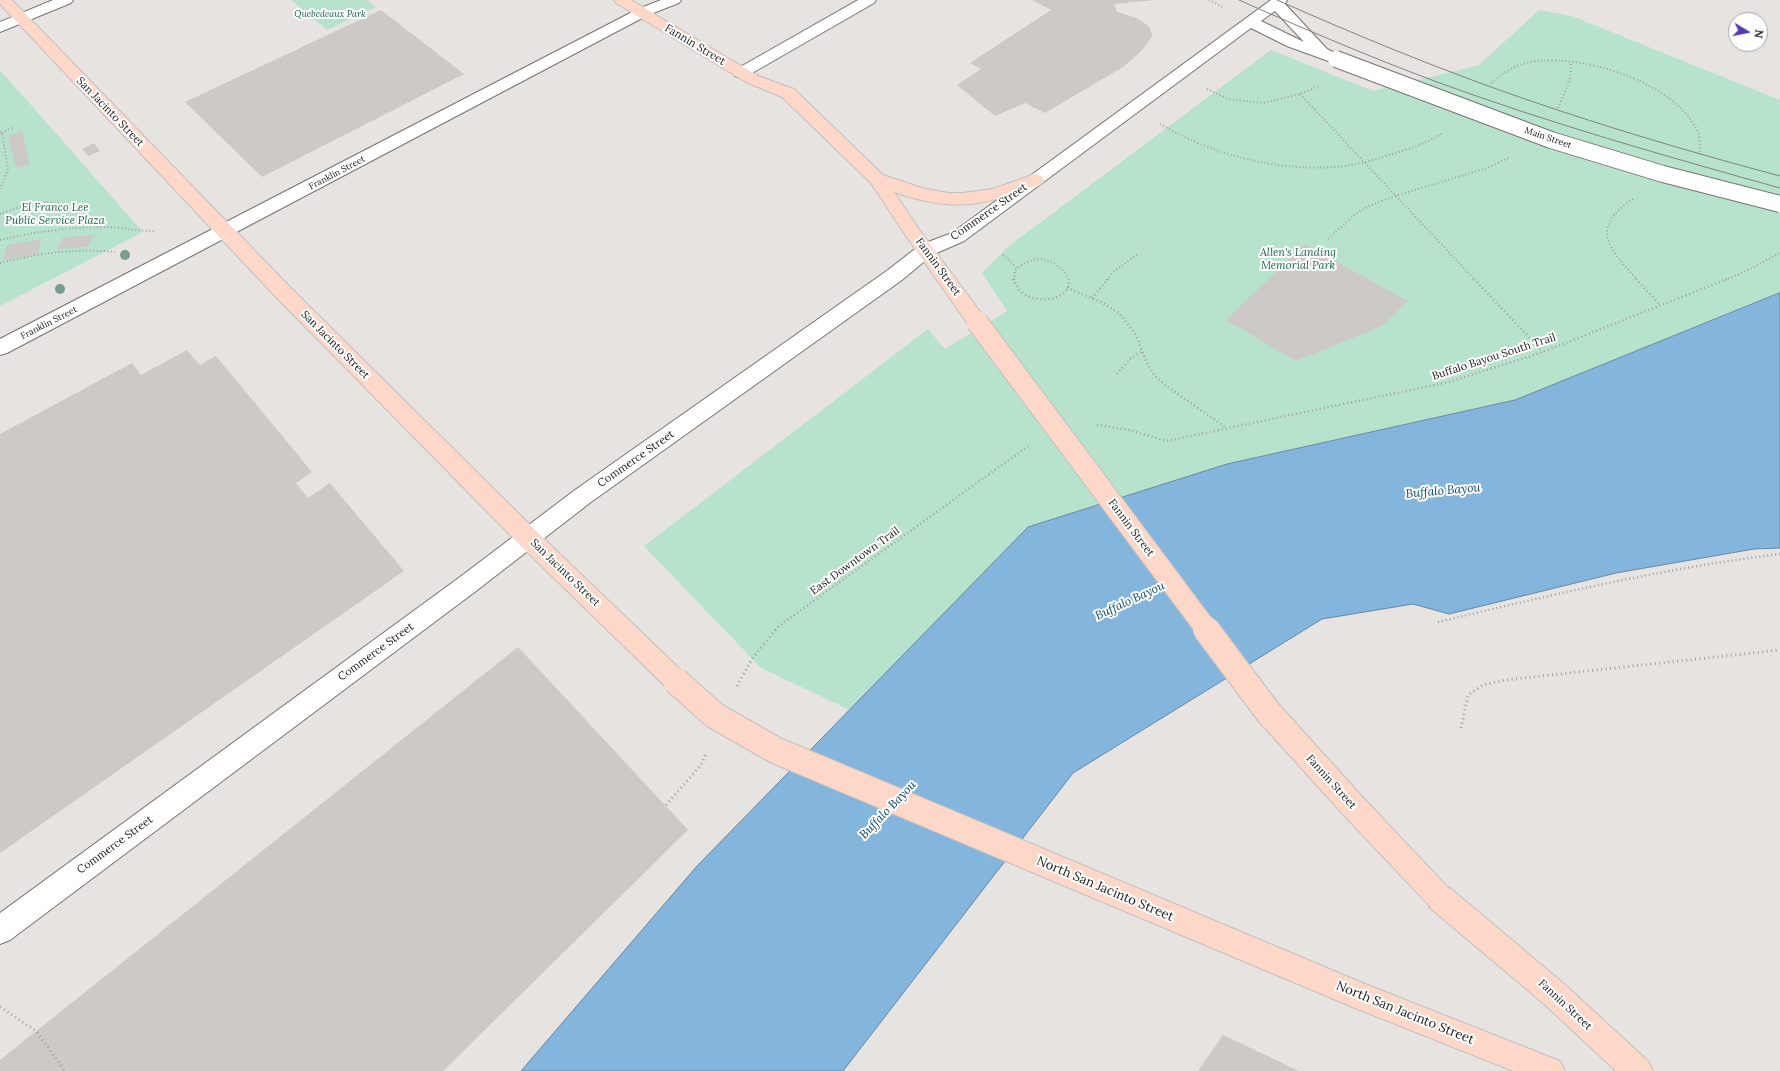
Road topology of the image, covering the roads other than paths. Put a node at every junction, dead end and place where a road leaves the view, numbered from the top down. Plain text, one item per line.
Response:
1 (4, 0) edge
2 (66, 0) edge
3 (621, 0) edge
4 (674, 0) edge
5 (868, 0) edge
6 (1278, 1) edge
7 (643, 12) junction
8 (21, 18) junction
9 (1250, 22) junction
10 (0, 27) edge
11 (1329, 56) junction
12 (741, 73) junction
13 (877, 179) junction
14 (1035, 180) junction
15 (1780, 204) edge
16 (224, 232) junction
17 (926, 250) junction
18 (0, 348) edge
19 (528, 538) junction
20 (676, 681) joint
21 (0, 930) edge
22 (1550, 1071) edge
23 (1638, 1071) edge

1 - 8 main road, San Jacinto Street
2 - 8 street
3 - 7 main road, Fannin Street
4 - 7 street, Franklin Street
5 - 12 street
6 - 9 street, Commerce Street
6 - 11 street, Main Street
7 - 12 main road, Fannin Street
7 - 16 street, Franklin Street
8 - 10 street
8 - 16 main road, San Jacinto Street
9 - 11 street, Main Street
9 - 14 street, Commerce Street
11 - 15 street, Main Street, bridge
12 - 13 main road, Fannin Street
13 - 14 main road
13 - 17 main road, Fannin Street
14 - 17 street, Commerce Street
16 - 18 street, Franklin Street
16 - 19 main road, San Jacinto Street
17 - 19 street, Commerce Street
17 - 23 main road, Fannin Street, bridge
19 - 20 main road, San Jacinto Street
19 - 21 street, Commerce Street
20 - 22 main road, North San Jacinto Street, bridge

